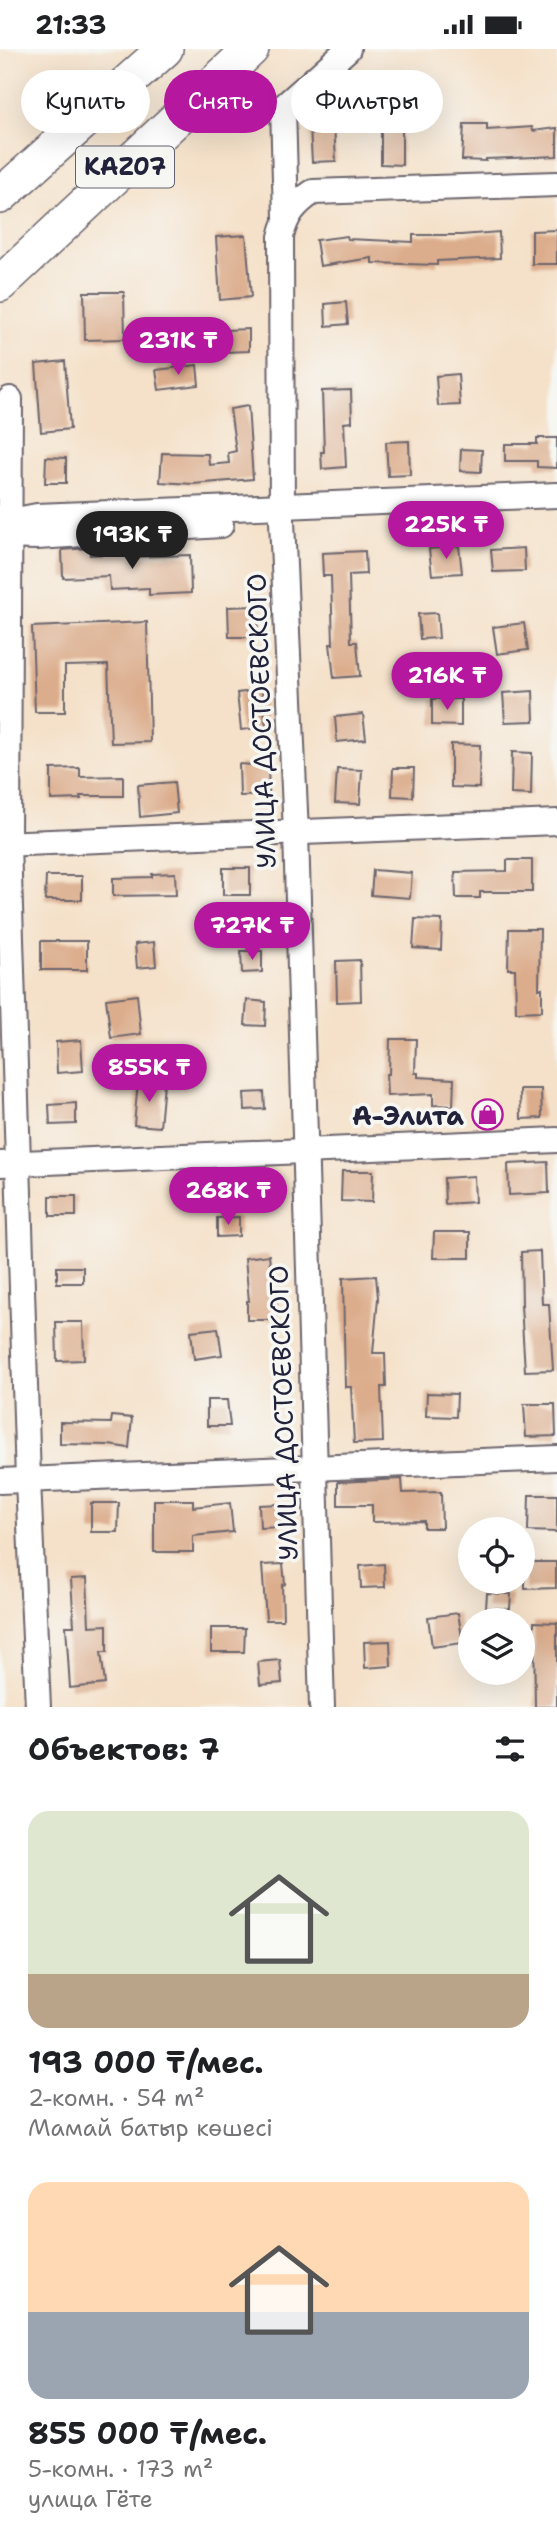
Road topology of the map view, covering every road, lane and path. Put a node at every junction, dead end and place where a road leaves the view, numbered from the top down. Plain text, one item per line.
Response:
1 (165, 49) edge
2 (251, 49) edge
3 (348, 49) edge
4 (557, 184) edge
5 (0, 196) edge
6 (283, 227) junction
7 (0, 285) edge
8 (10, 399) dead end
9 (557, 495) edge
10 (557, 511) edge
11 (282, 513) junction
12 (6, 530) edge
13 (557, 823) edge
14 (296, 833) junction
15 (4, 844) edge
16 (557, 1140) edge
17 (306, 1149) junction
18 (9, 1163) edge
19 (557, 1458) edge
20 (313, 1468) junction
21 (28, 1480) junction
22 (0, 1481) edge
23 (38, 1707) edge
24 (322, 1707) edge

1 - 5 highway, KAZ07
2 - 7 highway, KAZ07
3 - 6 street, УЛИЦА ДОСТОЕВСКОГО
4 - 6 street
6 - 11 street, УЛИЦА ДОСТОЕВСКОГО
8 - 12 street
9 - 11 street
10 - 11 street
11 - 12 street
11 - 14 street, УЛИЦА ДОСТОЕВСКОГО
12 - 15 street
13 - 14 street
14 - 15 street
14 - 17 street, УЛИЦА ДОСТОЕВСКОГО
15 - 18 street
16 - 17 street
17 - 18 street
17 - 20 street, УЛИЦА ДОСТОЕВСКОГО
18 - 21 street
19 - 20 street
20 - 21 street
20 - 24 street, УЛИЦА ДОСТОЕВСКОГО
21 - 22 street
21 - 23 street

